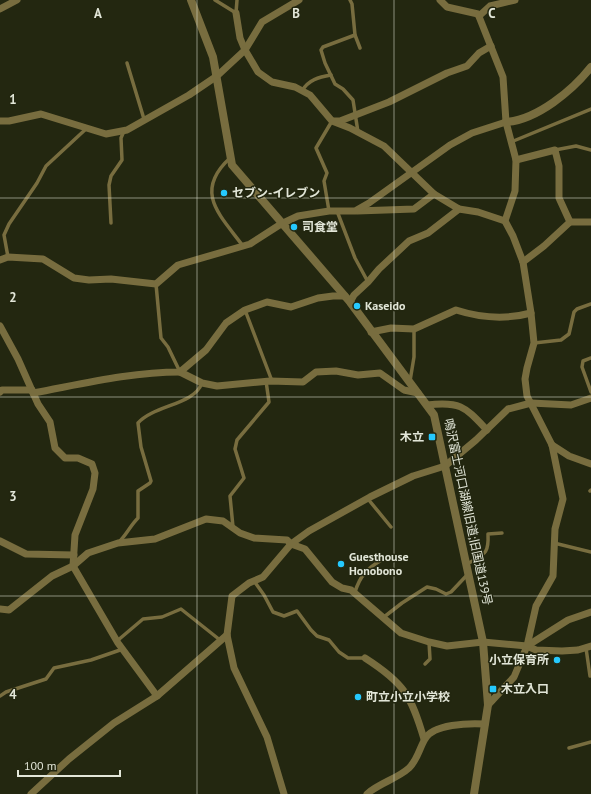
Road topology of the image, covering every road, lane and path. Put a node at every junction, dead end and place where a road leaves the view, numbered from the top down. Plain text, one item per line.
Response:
1 (17, 0) edge
2 (191, 0) edge
3 (215, 0) edge
4 (237, 0) edge
5 (299, 0) edge
6 (350, 0) edge
7 (440, 0) edge
8 (515, 0) edge
9 (0, 9) edge
10 (236, 14) junction
11 (479, 16) junction
12 (355, 35) junction
13 (491, 46) junction
14 (360, 48) dead end
15 (245, 50) junction
16 (127, 63) dead end
17 (591, 67) edge
18 (331, 75) junction
19 (216, 76) junction
20 (302, 91) junction
21 (591, 109) edge
22 (356, 114) junction
23 (144, 119) junction
24 (0, 121) edge
25 (332, 121) junction
26 (506, 122) junction
27 (87, 128) junction
28 (124, 130) junction
29 (358, 132) junction
30 (511, 142) junction
31 (555, 150) junction
32 (591, 150) edge
33 (230, 158) junction
34 (516, 160) junction
35 (413, 172) junction
36 (434, 194) junction
37 (459, 209) junction
38 (329, 211) junction
39 (337, 211) junction
40 (355, 211) junction
41 (505, 221) junction
42 (570, 222) junction
43 (591, 222) edge
44 (111, 223) dead end
45 (281, 224) junction
46 (243, 246) junction
47 (8, 257) junction
48 (0, 260) edge
49 (523, 262) junction
50 (368, 282) junction
51 (156, 284) junction
52 (348, 299) junction
53 (591, 304) edge
54 (245, 310) junction
55 (531, 313) junction
56 (0, 326) edge
57 (414, 329) junction
58 (371, 332) junction
59 (534, 343) junction
60 (591, 358) edge
61 (180, 372) junction
62 (269, 381) junction
63 (410, 382) junction
64 (202, 383) junction
65 (0, 392) edge
66 (33, 392) junction
67 (418, 392) junction
68 (591, 392) edge
69 (591, 398) edge
70 (531, 403) junction
71 (427, 405) junction
72 (487, 430) junction
73 (552, 445) junction
74 (591, 464) edge
75 (445, 466) junction
76 (368, 498) junction
77 (391, 527) dead end
78 (233, 528) junction
79 (502, 533) dead end
80 (0, 541) edge
81 (118, 543) junction
82 (554, 543) junction
83 (291, 544) junction
84 (591, 552) edge
85 (74, 555) junction
86 (382, 560) dead end
87 (467, 564) junction
88 (73, 566) junction
89 (469, 573) junction
90 (254, 581) junction
91 (355, 592) junction
92 (0, 609) edge
93 (591, 612) edge
94 (384, 617) junction
95 (227, 635) junction
96 (220, 640) junction
97 (117, 641) junction
98 (430, 642) junction
99 (483, 642) junction
100 (527, 646) junction
101 (589, 647) edge
102 (123, 649) junction
103 (365, 658) joint
104 (425, 664) dead end
105 (590, 676) edge
106 (0, 696) edge
107 (157, 696) junction
108 (488, 705) junction
109 (485, 724) junction
110 (424, 739) junction
111 (591, 742) edge
112 (569, 748) dead end
113 (32, 794) edge
114 (284, 794) edge
115 (367, 794) edge
116 (474, 794) edge

1 - 9 street
2 - 19 street, 鳴沢富士河口湖線旧道;旧国道139号
3 - 10 lane
4 - 10 lane
5 - 15 street
6 - 12 lane
7 - 11 street
8 - 11 street
10 - 15 street
11 - 13 street
12 - 14 lane
12 - 18 lane
13 - 22 street
13 - 26 street
15 - 19 street
15 - 20 street
16 - 23 lane
17 - 26 street
18 - 20 lane
18 - 22 lane
19 - 23 street
19 - 33 street, 鳴沢富士河口湖線旧道;旧国道139号
20 - 25 street
21 - 30 lane
22 - 25 street
22 - 29 lane
23 - 28 street
24 - 27 street
25 - 29 street
25 - 38 lane
26 - 30 street
26 - 35 street
27 - 28 street
27 - 47 lane
28 - 44 lane
29 - 35 street
30 - 34 street
31 - 32 lane
31 - 34 street
31 - 42 street
33 - 45 street, 鳴沢富士河口湖線旧道;旧国道139号
33 - 46 lane
34 - 41 street
35 - 36 street
35 - 40 street
36 - 37 street
36 - 40 street
37 - 41 street
37 - 50 street
38 - 39 street
38 - 45 street
39 - 40 street
39 - 50 lane
41 - 49 street
42 - 43 street
42 - 49 street
45 - 46 street
45 - 52 street, 鳴沢富士河口湖線旧道;旧国道139号
46 - 51 street
47 - 48 street
47 - 51 street
49 - 55 street
50 - 52 street
51 - 61 lane
52 - 54 street
52 - 58 street, 鳴沢富士河口湖線旧道;旧国道139号
53 - 59 lane
54 - 61 street
54 - 62 lane
55 - 57 street
55 - 59 street
56 - 66 street
57 - 58 street
57 - 63 lane
58 - 63 street, 鳴沢富士河口湖線旧道;旧国道139号
59 - 70 street
60 - 68 lane
61 - 64 street
61 - 66 street
62 - 64 street
62 - 67 street
62 - 78 lane
63 - 67 street, 鳴沢富士河口湖線旧道;旧国道139号
64 - 81 lane
65 - 66 street
66 - 85 street
67 - 71 street, 鳴沢富士河口湖線旧道;旧国道139号
69 - 70 street
70 - 72 street
70 - 73 street
71 - 72 street
71 - 75 street, 鳴沢富士河口湖線旧道;旧国道139号
72 - 75 street
73 - 74 street
73 - 82 street
75 - 76 street
75 - 87 street, 鳴沢富士河口湖線旧道;旧国道139号
76 - 77 lane
76 - 83 street
78 - 81 street
78 - 83 street
79 - 87 lane
80 - 85 street
81 - 88 street
82 - 84 lane
82 - 100 street
83 - 90 street
83 - 91 street
85 - 88 street
86 - 91 lane
87 - 89 street, 鳴沢富士河口湖線旧道;旧国道139号
88 - 92 street
88 - 97 street
89 - 94 lane
89 - 99 street, 鳴沢富士河口湖線旧道;旧国道139号
90 - 95 street
90 - 103 lane
91 - 94 street
93 - 100 street
94 - 98 street
95 - 96 street
95 - 114 street
96 - 97 lane
96 - 107 street
97 - 102 street
98 - 99 street
98 - 104 lane
99 - 100 street
99 - 108 street, 鳴沢富士河口湖線旧道;旧国道139号
100 - 101 street
100 - 108 street
101 - 105 lane
102 - 106 lane
102 - 107 street
103 - 110 street
107 - 113 street
108 - 109 street, 鳴沢富士河口湖線旧道;旧国道139号
109 - 110 street
109 - 116 street, 鳴沢富士河口湖線旧道;旧国道139号
110 - 115 street
111 - 112 lane

